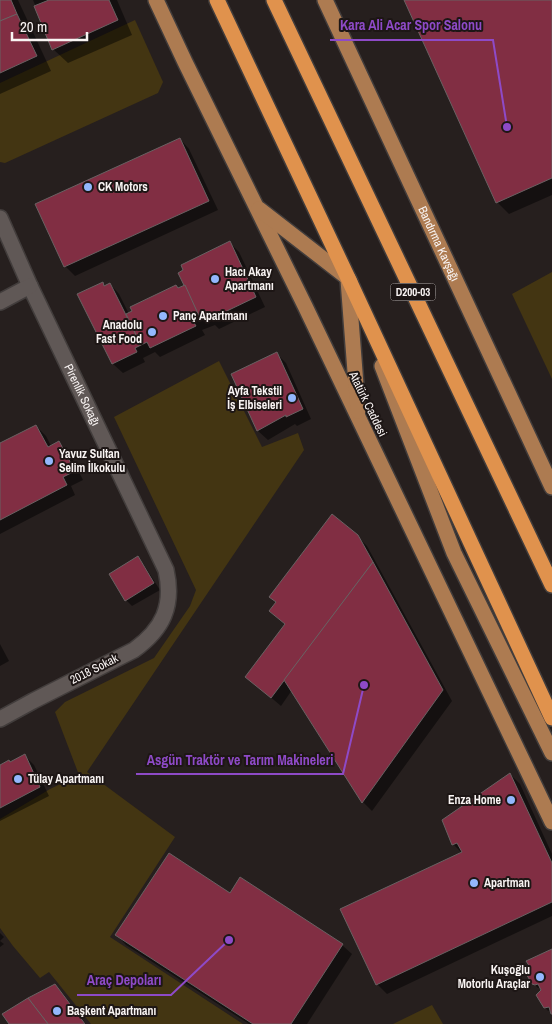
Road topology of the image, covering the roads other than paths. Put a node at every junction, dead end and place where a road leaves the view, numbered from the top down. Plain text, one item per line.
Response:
1 (156, 0) edge
2 (217, 0) edge
3 (274, 0) edge
4 (325, 0) edge
5 (256, 206) junction
6 (0, 218) edge
7 (348, 278) junction
8 (30, 286) junction
9 (0, 302) edge
10 (359, 419) junction
11 (552, 487) edge
12 (552, 585) edge
13 (169, 600) joint
14 (552, 718) edge
15 (0, 719) edge
16 (552, 753) edge
17 (552, 822) edge

1 - 5 main road, Atatürk Caddesi
2 - 7 highway
3 - 12 highway, D200-03
4 - 11 main road, Bandırma Kavşağı
5 - 7 main road
5 - 10 main road, Atatürk Caddesi
6 - 8 street, Pirenlik Sokağı
7 - 10 main road
7 - 14 highway
7 - 16 main road
8 - 9 street
8 - 13 street, Pirenlik Sokağı
10 - 17 main road, Atatürk Caddesi
13 - 15 street, 2018 Sokak

